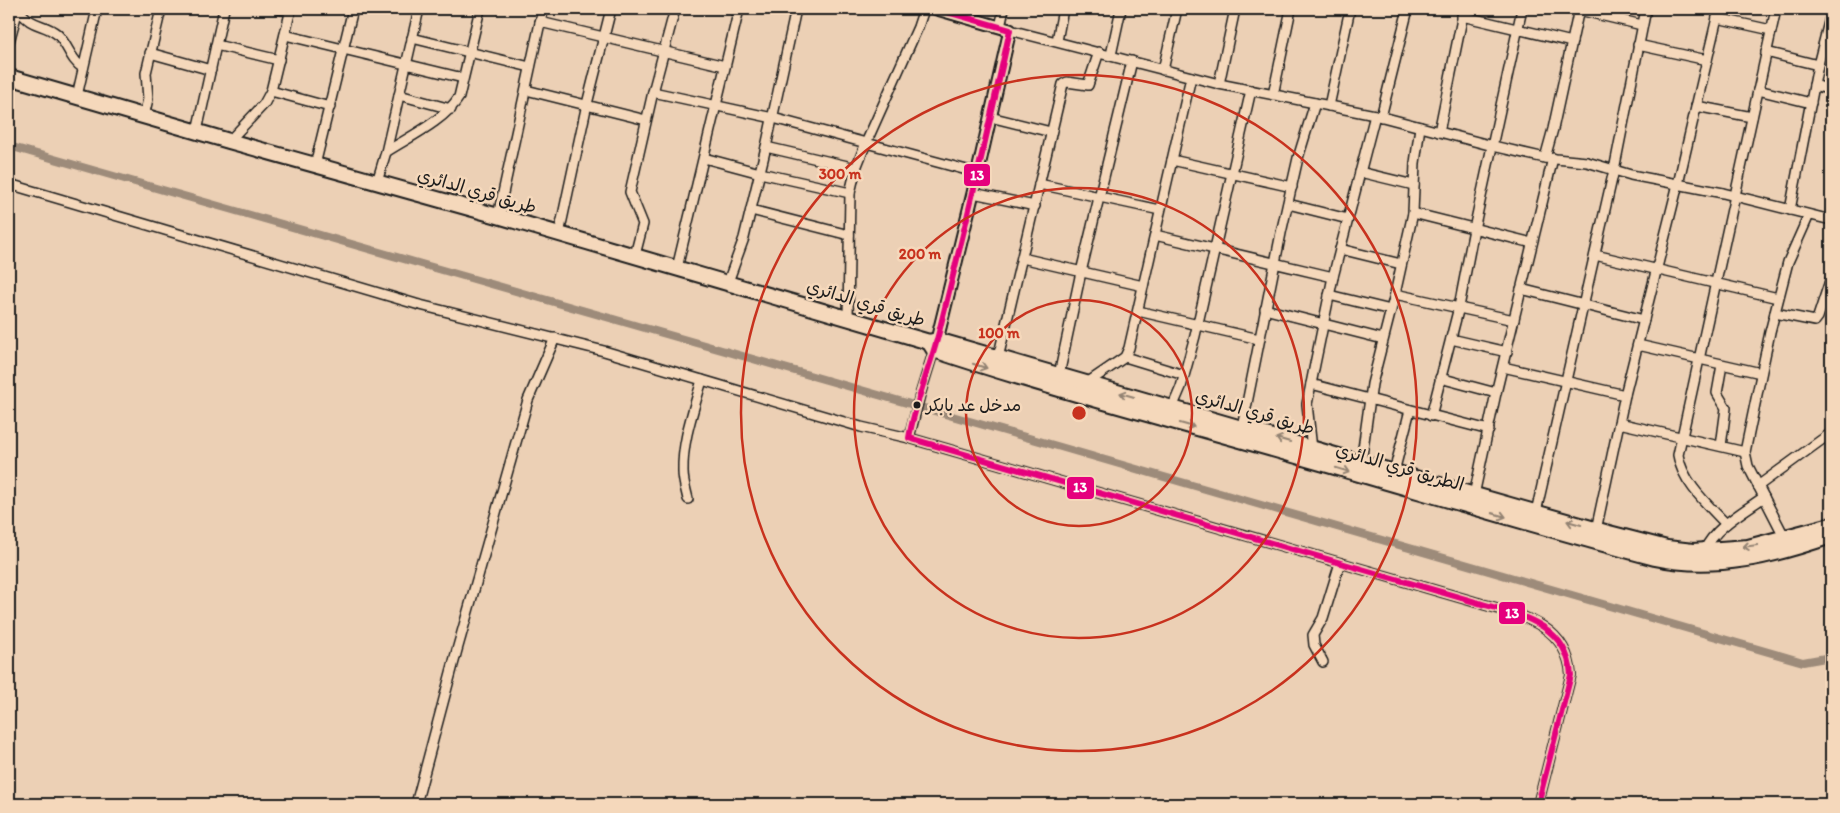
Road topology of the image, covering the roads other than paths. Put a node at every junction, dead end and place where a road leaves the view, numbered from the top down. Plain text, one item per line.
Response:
1 (18, 9) edge
2 (97, 9) edge
3 (161, 9) edge
4 (224, 9) edge
5 (279, 9) edge
6 (353, 9) edge
7 (419, 9) edge
8 (480, 9) edge
9 (543, 9) edge
10 (611, 9) edge
11 (675, 9) edge
12 (739, 9) edge
13 (796, 9) edge
14 (924, 9) edge
15 (935, 9) edge
16 (1004, 9) edge
17 (1063, 9) edge
18 (1121, 9) edge
19 (1177, 9) edge
20 (1235, 9) edge
21 (1291, 9) edge
22 (1350, 9) edge
23 (1408, 9) edge
24 (1522, 9) edge
25 (1579, 9) edge
26 (1646, 9) edge
27 (1776, 9) edge
28 (291, 10) edge
29 (1463, 13) edge
30 (1718, 13) edge
31 (1831, 14) edge
32 (540, 22) junction
33 (1642, 25) junction
34 (1005, 29) junction
35 (1518, 29) junction
36 (1771, 30) junction
37 (285, 34) junction
38 (603, 37) junction
39 (412, 38) junction
40 (1057, 41) junction
41 (9, 42) edge
42 (1572, 42) junction
43 (216, 45) junction
44 (1638, 45) junction
45 (344, 49) junction
46 (664, 51) junction
47 (469, 52) junction
48 (1099, 52) junction
49 (1766, 52) junction
50 (150, 53) junction
51 (1111, 56) junction
52 (279, 60) junction
53 (1707, 60) junction
54 (1132, 61) junction
55 (406, 64) junction
56 (1818, 65) junction
57 (725, 66) junction
58 (530, 67) junction
59 (83, 68) junction
60 (211, 70) junction
61 (1163, 70) junction
62 (9, 77) edge
63 (1191, 77) junction
64 (463, 78) junction
65 (1219, 84) junction
66 (1814, 86) junction
67 (526, 90) junction
68 (1251, 90) junction
69 (1758, 90) junction
70 (1831, 90) edge
71 (270, 91) junction
72 (652, 92) junction
73 (1273, 94) junction
74 (399, 95) junction
75 (77, 96) junction
76 (1315, 103) junction
77 (1811, 103) junction
78 (587, 104) junction
79 (1329, 106) junction
80 (1696, 106) junction
81 (330, 107) junction
82 (715, 107) junction
83 (451, 109) junction
84 (144, 116) junction
85 (1378, 116) junction
86 (1752, 116) junction
87 (990, 117) junction
88 (773, 118) junction
89 (646, 120) junction
90 (1420, 127) junction
91 (197, 131) junction
92 (1051, 132) junction
93 (1439, 132) junction
94 (229, 140) junction
95 (866, 143) junction
96 (1493, 146) junction
97 (766, 147) junction
98 (386, 152) junction
99 (704, 158) junction
100 (1549, 158) junction
101 (1172, 160) junction
102 (315, 165) junction
103 (856, 168) junction
104 (1614, 170) junction
105 (1360, 172) junction
106 (760, 173) junction
107 (978, 173) junction
108 (1232, 174) junction
109 (377, 182) junction
110 (9, 184) edge
111 (1040, 184) junction
112 (1678, 184) junction
113 (1414, 185) junction
114 (1292, 187) junction
115 (850, 193) junction
116 (973, 193) junction
117 (1099, 196) junction
118 (1734, 196) junction
119 (1288, 204) junction
120 (1034, 206) junction
121 (751, 210) junction
122 (1160, 210) junction
123 (1790, 210) junction
124 (1412, 213) junction
125 (1809, 215) junction
126 (498, 216) junction
127 (1348, 219) junction
128 (1831, 220) edge
129 (1474, 229) junction
130 (559, 234) junction
131 (848, 235) junction
132 (1154, 235) junction
133 (1532, 243) junction
134 (1340, 249) junction
135 (1215, 250) junction
136 (635, 255) junction
137 (1595, 255) junction
138 (1022, 258) junction
139 (1274, 263) junction
140 (1401, 264) junction
141 (677, 268) junction
142 (1657, 268) junction
143 (1081, 272) junction
144 (1333, 277) junction
145 (1831, 278) edge
146 (728, 282) junction
147 (1716, 282) junction
148 (1143, 286) junction
149 (1522, 289) junction
150 (1395, 294) junction
151 (1329, 295) junction
152 (1778, 298) junction
153 (1584, 304) junction
154 (1459, 308) junction
155 (1265, 309) junction
156 (1391, 310) junction
157 (1138, 311) junction
158 (1775, 312) junction
159 (848, 317) junction
160 (1514, 320) junction
161 (1644, 320) junction
162 (1198, 324) junction
163 (1323, 324) junction
164 (555, 338) junction
165 (1259, 339) junction
166 (1383, 339) junction
167 (1452, 339) junction
168 (933, 344) junction
169 (1638, 345) junction
170 (1507, 352) junction
171 (1124, 357) junction
172 (998, 358) junction
173 (1699, 359) junction
174 (1722, 365) junction
175 (1503, 367) junction
176 (1761, 373) junction
177 (1059, 375) junction
178 (1184, 375) junction
179 (1440, 378) junction
180 (702, 380) junction
181 (1567, 381) junction
182 (1087, 383) junction
183 (1311, 384) junction
184 (1496, 393) junction
185 (1625, 395) junction
186 (1369, 399) junction
187 (1172, 408) junction
188 (1410, 410) junction
189 (1431, 416) junction
190 (1619, 423) junction
191 (1242, 428) junction
192 (1489, 430) junction
193 (1831, 433) edge
194 (1681, 437) junction
195 (909, 438) junction
196 (1721, 446) junction
197 (1312, 449) junction
198 (1745, 452) junction
199 (1361, 463) junction
200 (1394, 472) junction
201 (1758, 486) junction
202 (1474, 495) junction
203 (1764, 497) junction
204 (688, 499) dead end
205 (1536, 512) junction
206 (1726, 524) junction
207 (1831, 525) edge
208 (1596, 530) junction
209 (1831, 536) edge
210 (1785, 538) junction
211 (1704, 551) junction
212 (1340, 563) junction
213 (1323, 662) dead end
214 (416, 804) edge
215 (1538, 804) edge

1 - 41 street
1 - 59 street
2 - 59 street
3 - 50 street
4 - 43 street
5 - 28 street
6 - 45 street
7 - 39 street
8 - 47 street
9 - 32 street
10 - 38 street
11 - 46 street
12 - 57 street
13 - 88 street
14 - 95 street
15 - 34 main road
16 - 34 street
17 - 40 street
18 - 51 street
19 - 61 street
20 - 65 street
21 - 73 street
22 - 79 street
23 - 85 street
24 - 35 street
25 - 33 street
25 - 42 street
26 - 33 street
27 - 36 street
28 - 37 street
29 - 35 street
29 - 93 street
30 - 36 street
30 - 53 street
31 - 56 street
32 - 38 street
32 - 58 street
33 - 44 street
34 - 40 street
34 - 87 main road
35 - 42 street
35 - 96 street
36 - 49 street
37 - 45 street
37 - 52 street
38 - 46 street
38 - 78 street
39 - 47 street
39 - 55 street
40 - 48 street
42 - 100 street
43 - 52 street
43 - 60 street
44 - 53 street
44 - 104 street
45 - 55 street
45 - 81 street
46 - 57 street
46 - 72 street
47 - 58 street
47 - 64 street
48 - 51 street
48 - 92 street
49 - 56 street
49 - 69 street
50 - 60 street
50 - 84 street
51 - 54 street
52 - 71 street
53 - 80 street
54 - 61 street
54 - 117 street
55 - 64 street
55 - 74 street
56 - 66 street
57 - 82 street
58 - 67 street
59 - 75 street
60 - 91 street
61 - 63 street
62 - 75 highway, طريق قري الدائري
63 - 65 street
63 - 101 street
64 - 83 street
65 - 68 street
66 - 70 street
66 - 77 street
67 - 78 street
67 - 126 street
68 - 73 street
68 - 108 street
69 - 77 street
69 - 86 street
71 - 81 street
71 - 94 street
72 - 82 street
72 - 89 street
73 - 76 street
74 - 83 street
74 - 98 street
75 - 84 highway, طريق قري الدائري
76 - 79 street
76 - 114 street
77 - 123 street
78 - 89 street
78 - 130 street
79 - 85 street
80 - 86 street
80 - 112 street
81 - 102 street
82 - 88 street
82 - 99 street
83 - 98 street
84 - 91 highway, طريق قري الدائري
85 - 90 street
85 - 105 street
86 - 118 street
87 - 92 street
87 - 107 main road
88 - 95 street
88 - 97 street
89 - 136 street
90 - 93 street
90 - 113 street
91 - 94 highway, طريق قري الدائري
92 - 111 street
93 - 96 street
94 - 102 highway, طريق قري الدائري
95 - 103 street
95 - 107 street
96 - 100 street
96 - 129 street
97 - 103 street
97 - 106 street
98 - 109 street
99 - 106 street
99 - 141 street
100 - 104 street
100 - 133 street
101 - 108 street
101 - 122 street
102 - 109 highway, طريق قري الدائري
103 - 115 street
104 - 112 street
104 - 137 street
105 - 113 street
105 - 127 street
106 - 115 street
106 - 121 street
107 - 116 main road
108 - 114 street
108 - 135 street
109 - 126 highway, طريق قري الدائري
110 - 164 street
111 - 117 street
111 - 120 street
112 - 118 street
112 - 142 street
113 - 124 street
114 - 119 street
115 - 131 street
116 - 120 street
116 - 168 main road
117 - 122 street
117 - 143 street
118 - 123 street
118 - 147 street
119 - 127 street
119 - 139 street
120 - 138 street
121 - 131 street
121 - 146 street
122 - 132 street
123 - 125 street
124 - 129 street
124 - 140 street
125 - 128 street
125 - 152 street
126 - 130 highway, طريق قري الدائري
127 - 134 street
129 - 133 street
129 - 154 street
130 - 136 highway, طريق قري الدائري
131 - 159 street
132 - 135 street
132 - 148 street
133 - 149 street
134 - 140 street
134 - 144 street
135 - 139 street
135 - 162 street
136 - 141 highway, طريق قري الدائري
137 - 142 street
137 - 153 street
138 - 143 street
138 - 172 street
139 - 144 street
139 - 155 street
140 - 150 street
141 - 146 highway, طريق قري الدائري
142 - 147 street
142 - 161 street
143 - 148 street
143 - 177 street
144 - 151 street
145 - 158 street
146 - 159 highway, طريق قري الدائري
147 - 152 street
147 - 173 street
148 - 157 street
149 - 153 street
149 - 160 street
150 - 154 street
150 - 156 street
151 - 156 street
151 - 163 street
152 - 158 street
153 - 161 street
153 - 181 street
154 - 160 street
154 - 167 street
155 - 163 street
155 - 165 street
156 - 166 street
157 - 162 street
157 - 171 street
158 - 176 street
159 - 168 highway, طريق قري الدائري
160 - 170 street
161 - 169 street
162 - 165 street
162 - 178 street
163 - 166 street
163 - 183 street
164 - 180 street
164 - 214 street
165 - 191 street
166 - 186 street
167 - 170 street
167 - 179 street
168 - 172 highway, طريق قري الدائري
168 - 195 street
168 -> 209 highway, الطريق قري الدائري
169 - 173 street
169 - 185 street
170 - 175 street
171 - 178 street
171 - 182 street
172 - 177 highway, طريق قري الدائري
173 - 174 street
173 - 194 street
174 - 176 street
174 - 196 street
175 - 181 street
175 - 184 street
176 - 198 street
177 - 182 highway, طريق قري الدائري
178 - 187 street
179 - 184 street
179 - 189 street
180 - 195 street
180 - 204 street
181 - 185 street
181 - 205 street
187 -> 182 highway, طريق قري الدائري
183 - 186 street
183 - 197 street
184 - 192 street
185 - 190 street
186 - 188 street
186 - 199 street
187 - 191 highway, طريق قري الدائري
188 - 189 street
188 - 200 street
189 - 192 street
190 - 194 street
190 - 208 street
197 -> 191 highway, طريق قري الدائري
192 - 202 street
193 - 201 street
194 - 196 street
194 - 206 street
195 - 212 street
196 - 198 street
197 - 199 highway, طريق قري الدائري
198 - 201 street
199 - 200 highway, طريق قري الدائري
200 - 202 highway, طريق قري الدائري
201 - 203 street
202 - 205 highway, طريق قري الدائري
203 - 206 street
203 - 210 street
208 -> 205 highway, طريق قري الدائري
206 - 211 street
207 - 210 highway, طريق قري الدائري
208 - 211 highway, طريق قري الدائري
210 -> 211 highway, طريق قري الدائري
212 - 213 street
212 - 215 street

